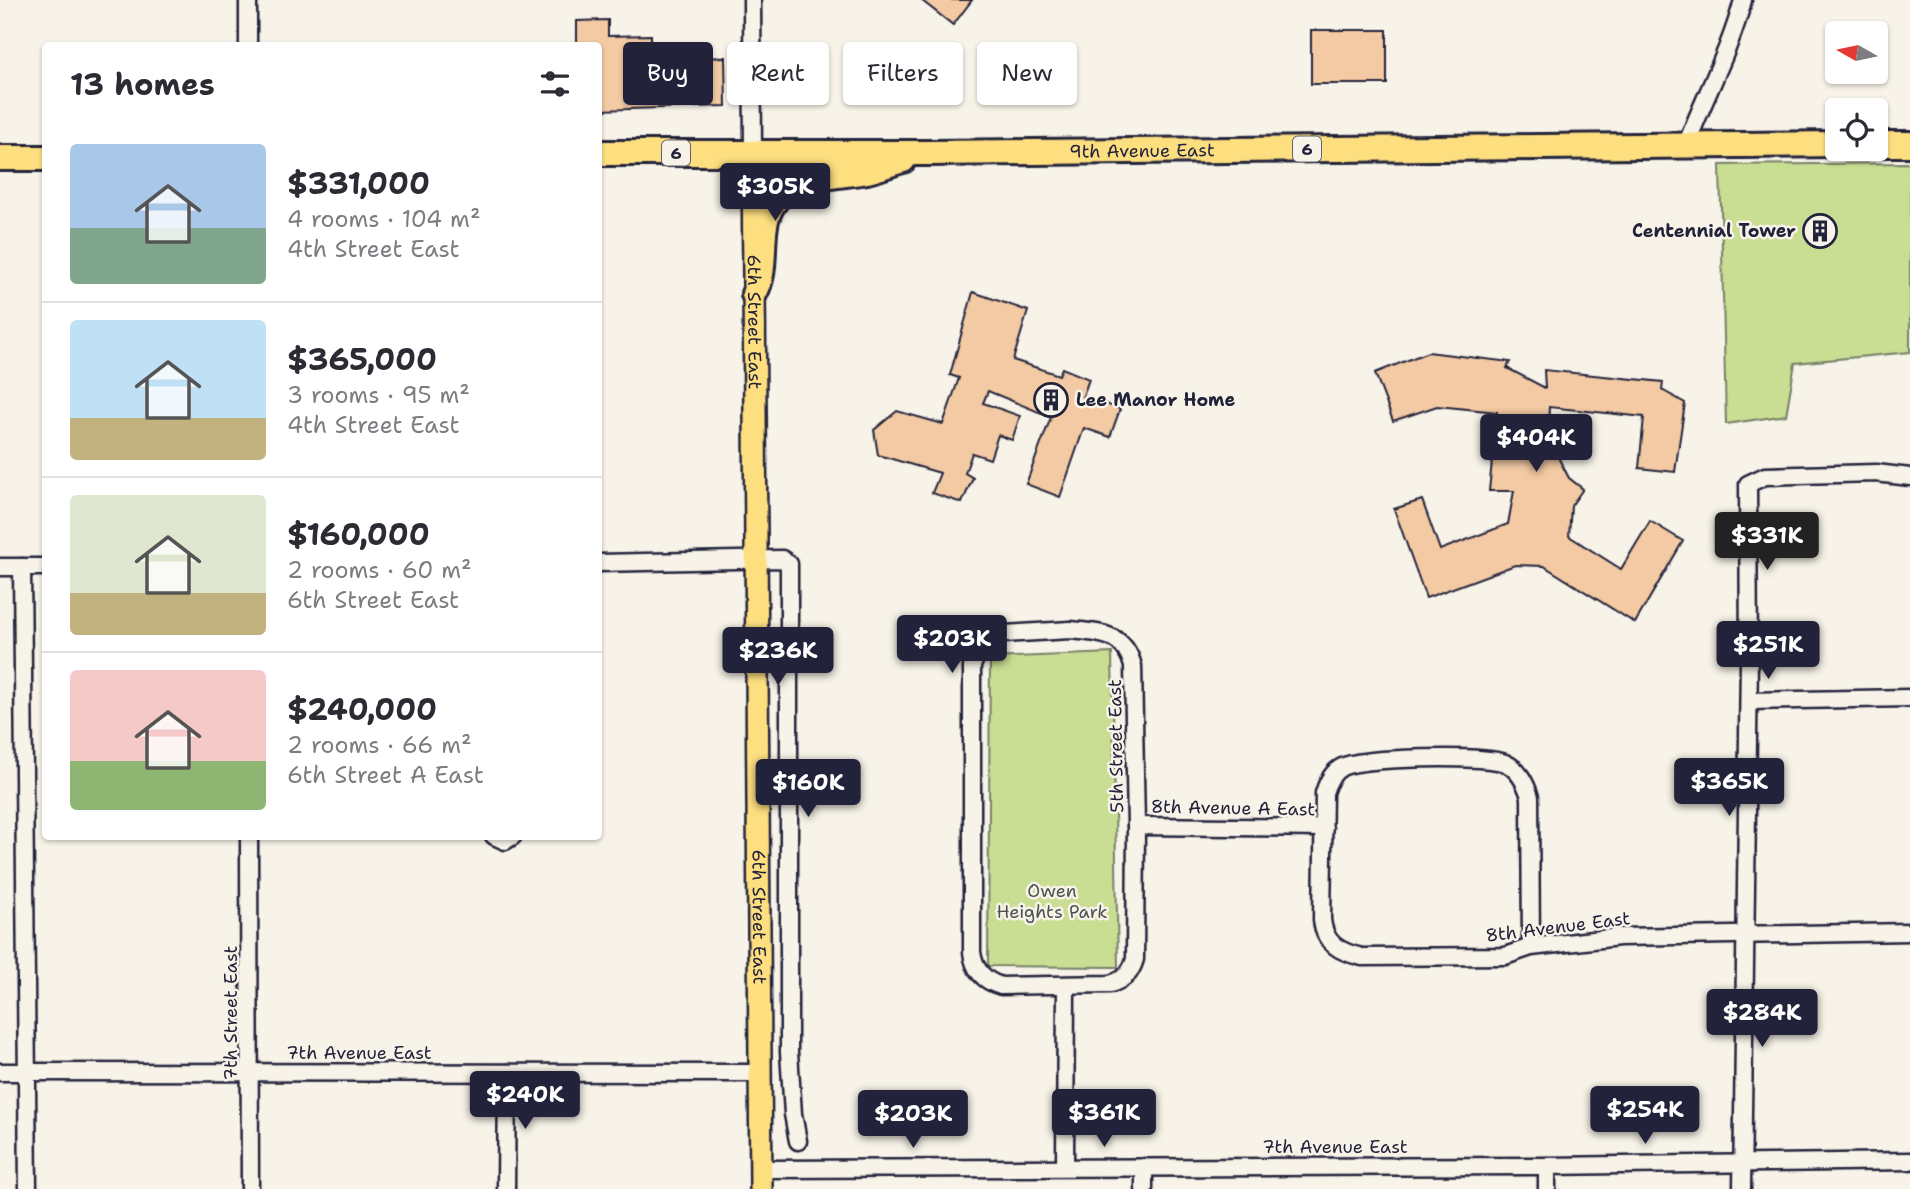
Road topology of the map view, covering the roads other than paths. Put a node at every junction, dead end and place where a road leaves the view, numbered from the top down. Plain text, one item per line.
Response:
1 (248, 0) edge
2 (752, 0) edge
3 (1742, 0) edge
4 (248, 42) edge
5 (1825, 144) edge
6 (1888, 144) edge
7 (1910, 144) edge
8 (1686, 146) junction
9 (753, 152) junction
10 (602, 153) edge
11 (928, 153) junction
12 (0, 158) edge
13 (42, 158) edge
14 (754, 294) junction
15 (1910, 477) edge
16 (756, 560) junction
17 (602, 563) edge
18 (0, 567) edge
19 (22, 567) junction
20 (42, 567) edge
21 (1910, 698) edge
22 (1749, 701) junction
23 (1136, 826) junction
24 (1324, 828) junction
25 (249, 840) edge
26 (1910, 932) edge
27 (1746, 935) junction
28 (1531, 947) junction
29 (1066, 986) junction
30 (0, 1072) edge
31 (27, 1072) junction
32 (251, 1072) junction
33 (507, 1073) junction
34 (760, 1073) junction
35 (798, 1141) dead end
36 (1910, 1161) edge
37 (1742, 1162) junction
38 (1547, 1166) junction
39 (1065, 1167) junction
40 (1144, 1167) junction
41 (761, 1179) edge
42 (28, 1189) edge
43 (250, 1189) edge
44 (506, 1189) edge
45 (1144, 1189) edge
46 (1547, 1189) edge
47 (1742, 1189) edge

1 - 4 street
2 - 9 street, 6th Street East
3 - 8 street
5 - 8 highway, 6
6 - 7 highway
8 - 11 highway, 9th Avenue East / 6
9 - 10 highway, 9th Avenue East / 6
9 - 11 highway, 9th Avenue East / 6
9 - 14 main road, 6th Street East
11 - 14 highway
12 - 13 highway
14 - 16 main road, 6th Street East
15 - 22 street
16 - 17 street
16 - 34 main road, 6th Street East
16 - 35 street, 6th Street East
18 - 19 street
19 - 20 street
19 - 31 street
21 - 22 street
22 - 27 street
23 - 24 street, 8th Avenue A East
23 - 29 street, 5th Street East
23 - 29 street, 5th Street East
24 - 28 street, 8th Avenue East
24 - 28 street, 8th Avenue A East
25 - 32 street, 7th Street East
26 - 27 street, 8th Avenue East
27 - 28 street, 8th Avenue East
27 - 37 street
29 - 39 street
30 - 31 street, 7th Avenue East
31 - 32 street, 7th Avenue East
31 - 42 street
32 - 33 street, 7th Avenue East
32 - 43 street, 7th Street East
33 - 34 street, 7th Avenue East
33 - 44 street
34 - 41 main road, 6th Street East
36 - 37 street, 7th Avenue East
37 - 38 street, 7th Avenue East
37 - 47 street
38 - 40 street, 7th Avenue East
38 - 46 street
39 - 40 street, 7th Avenue East
39 - 41 street, 7th Avenue East
40 - 45 street

